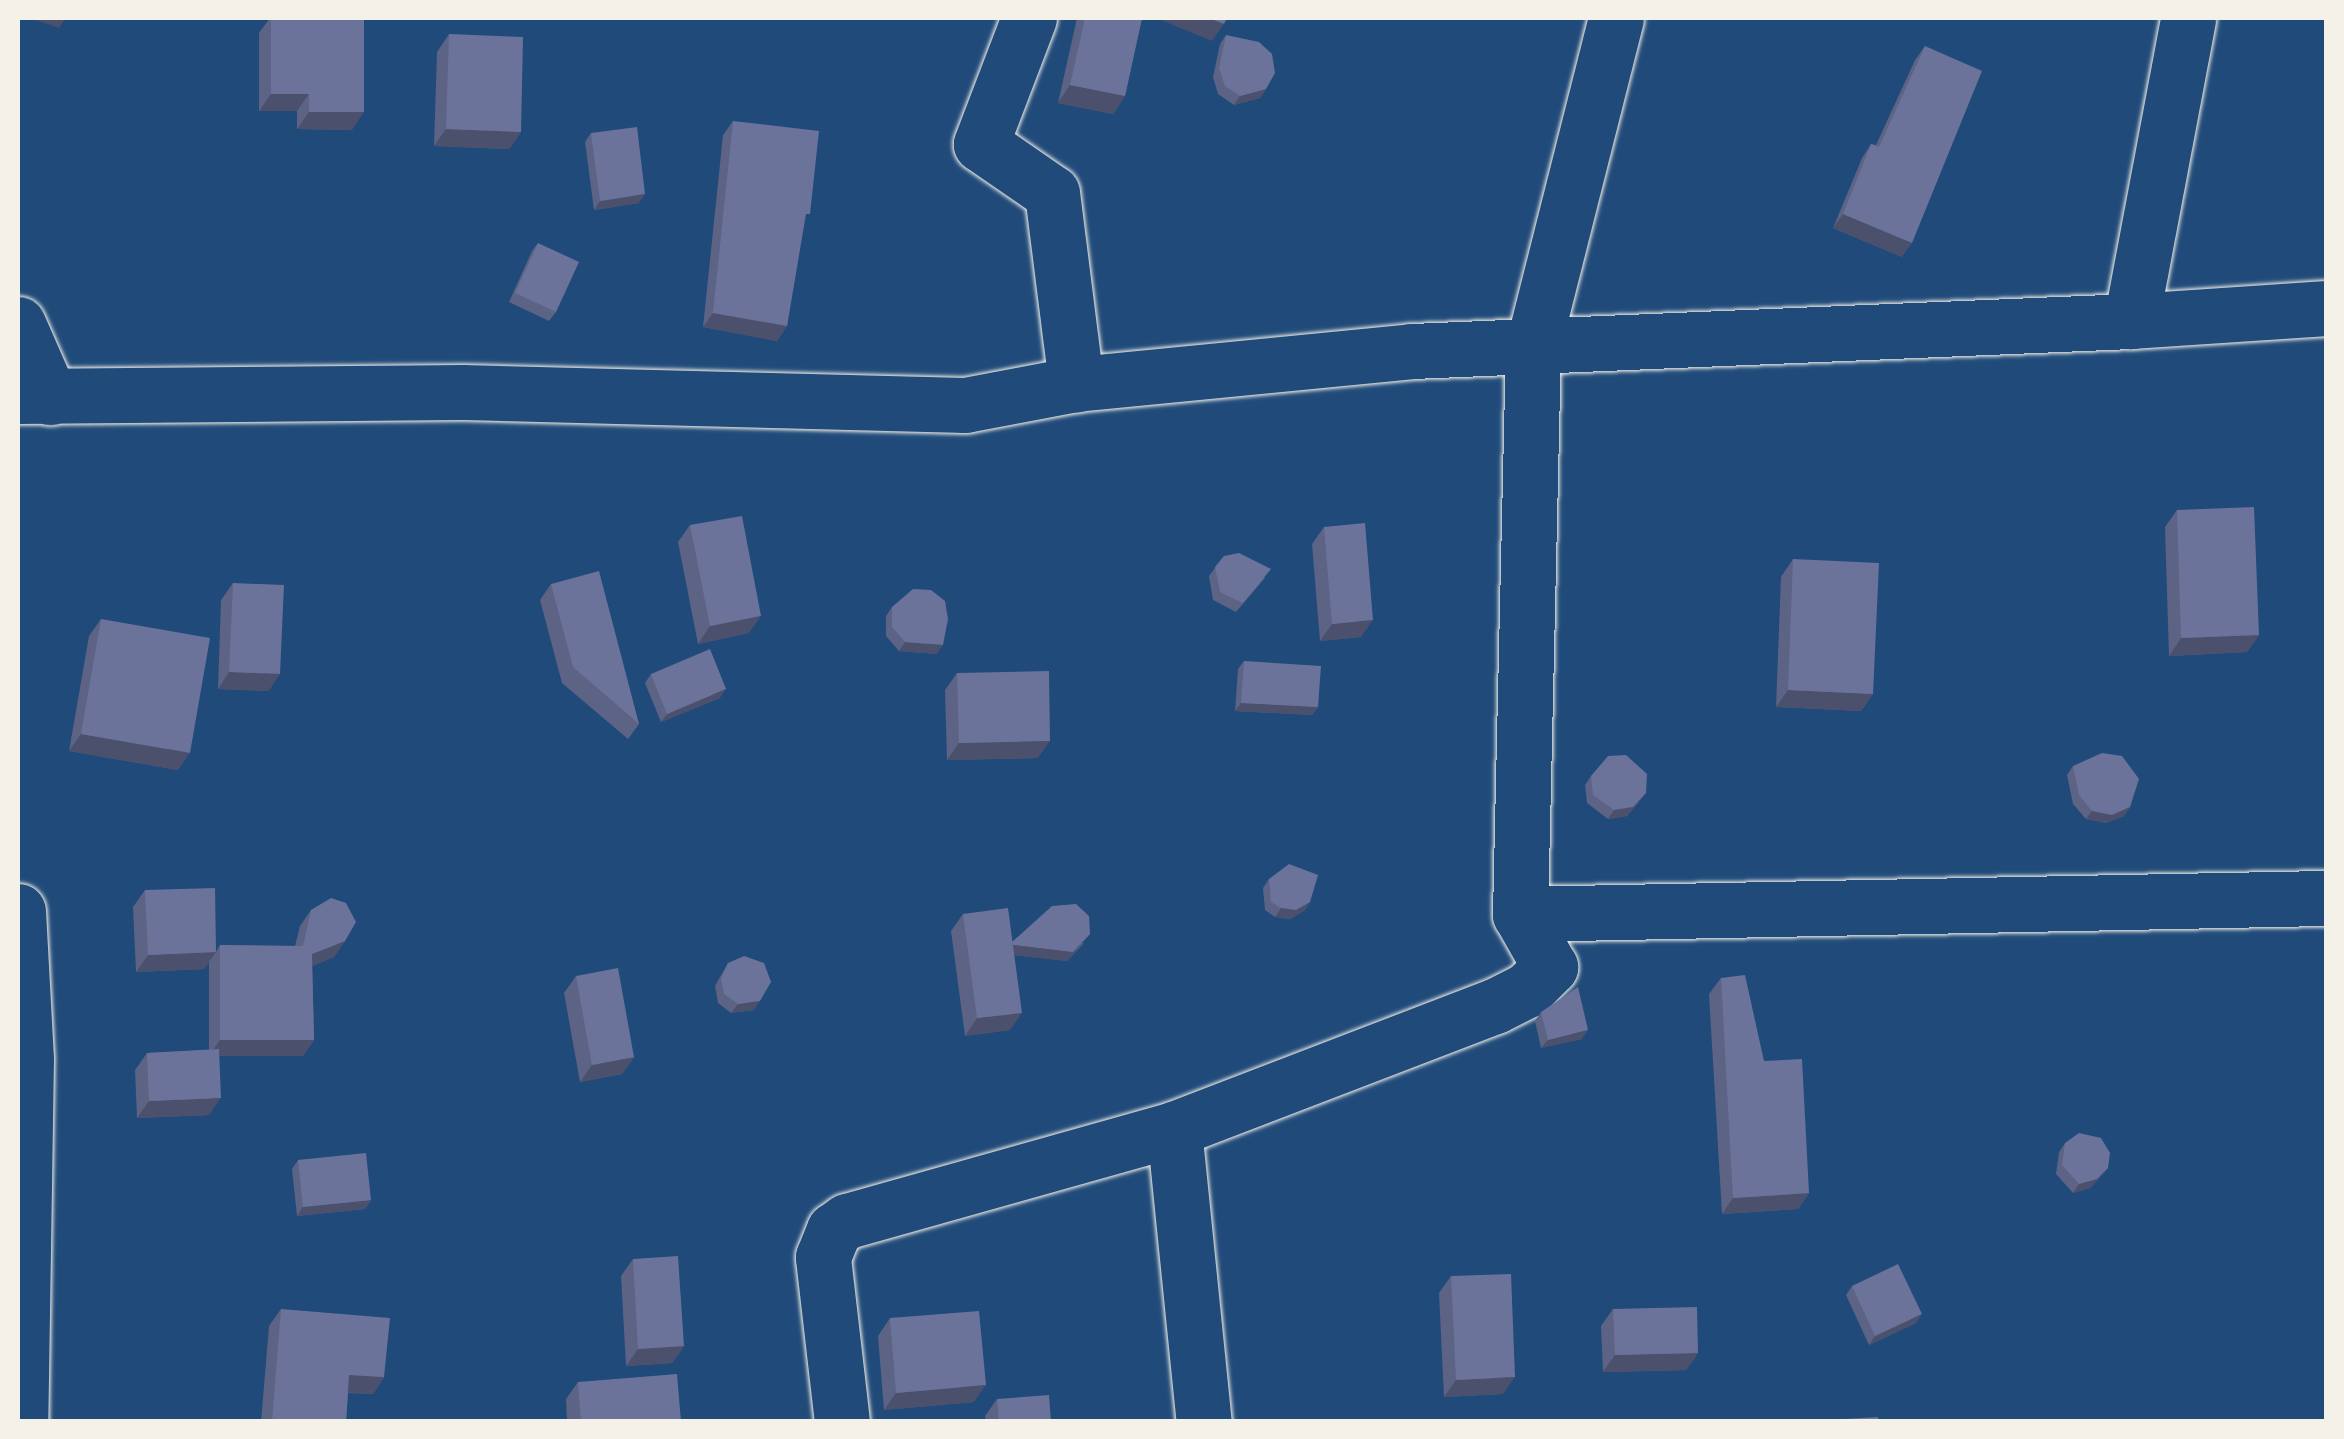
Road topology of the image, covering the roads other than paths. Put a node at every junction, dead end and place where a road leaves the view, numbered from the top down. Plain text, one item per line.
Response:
1 (1029, 18) edge
2 (1616, 18) edge
3 (2188, 18) edge
4 (2326, 308) edge
5 (2130, 321) junction
6 (18, 324) edge
7 (1533, 346) junction
8 (1076, 384) junction
9 (34, 396) edge
10 (2326, 898) edge
11 (18, 911) edge
12 (1520, 914) junction
13 (1174, 1129) junction
14 (20, 1274) edge
15 (20, 1422) edge
16 (842, 1422) edge
17 (1204, 1422) edge

1 - 8 street
2 - 7 street
3 - 5 street
4 - 5 street
5 - 7 street
6 - 9 street
7 - 8 street
7 - 12 street
8 - 9 street
10 - 12 street
11 - 14 street
12 - 13 street
13 - 16 street
13 - 17 street
14 - 15 street

